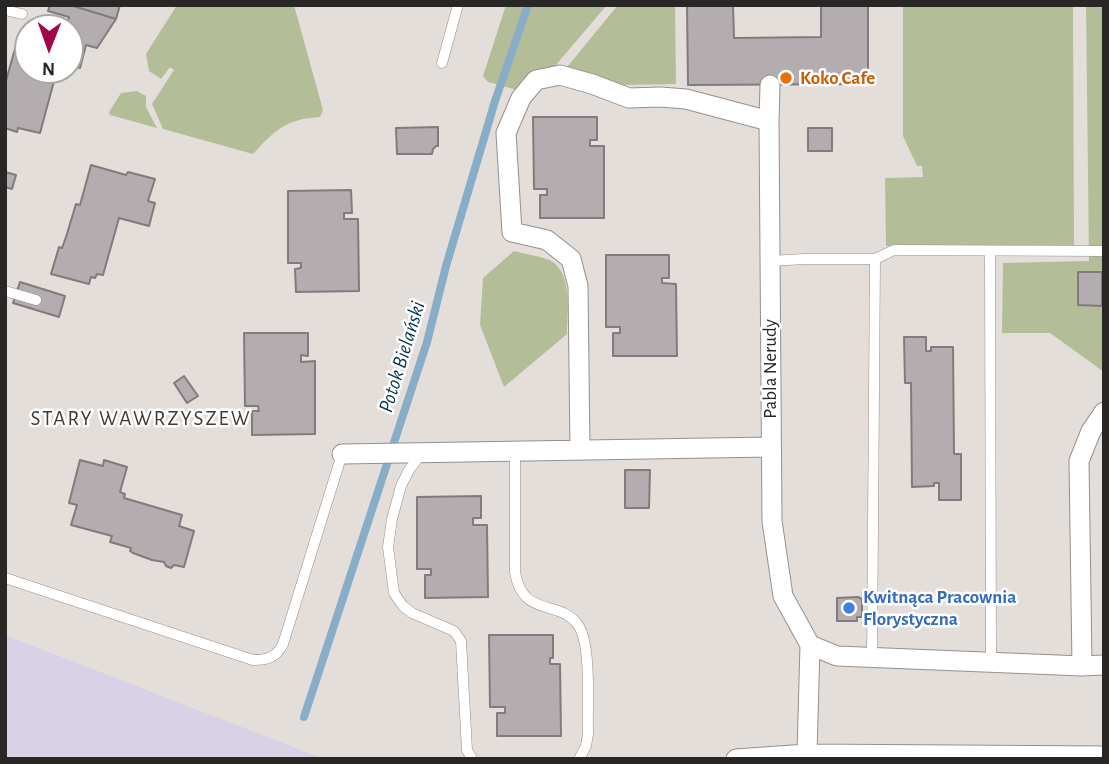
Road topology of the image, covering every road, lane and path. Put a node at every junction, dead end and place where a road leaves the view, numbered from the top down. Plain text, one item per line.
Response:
1 (458, 5) edge
2 (5, 10) edge
3 (22, 14) dead end
4 (442, 63) dead end
5 (770, 85) dead end
6 (768, 121) junction
7 (990, 251) junction
8 (1104, 251) edge
9 (875, 259) junction
10 (769, 261) junction
11 (5, 291) edge
12 (36, 300) dead end
13 (1104, 412) edge
14 (771, 447) junction
15 (580, 450) junction
16 (515, 451) junction
17 (414, 452) junction
18 (342, 454) joint
19 (5, 578) edge
20 (810, 645) junction
21 (872, 657) junction
22 (991, 662) junction
23 (1104, 665) edge
24 (1082, 666) junction
25 (807, 754) junction
26 (1104, 756) edge
27 (471, 759) edge
28 (579, 759) edge
29 (736, 759) edge

1 - 4 lane
2 - 3 lane
5 - 6 street, Pabla Nerudy
6 - 10 street, Pabla Nerudy
6 - 15 street
7 - 8 lane
7 - 9 lane
7 - 22 lane
9 - 10 lane
9 - 21 lane
10 - 14 street, Pabla Nerudy
11 - 12 lane
13 - 24 street
14 - 15 street
14 - 20 street, Pabla Nerudy
15 - 16 street
16 - 17 street
16 - 28 lane
17 - 18 street
17 - 27 lane
18 - 19 lane
20 - 21 street
20 - 25 street
21 - 22 street
22 - 24 street
23 - 24 street
25 - 26 street
25 - 29 street

